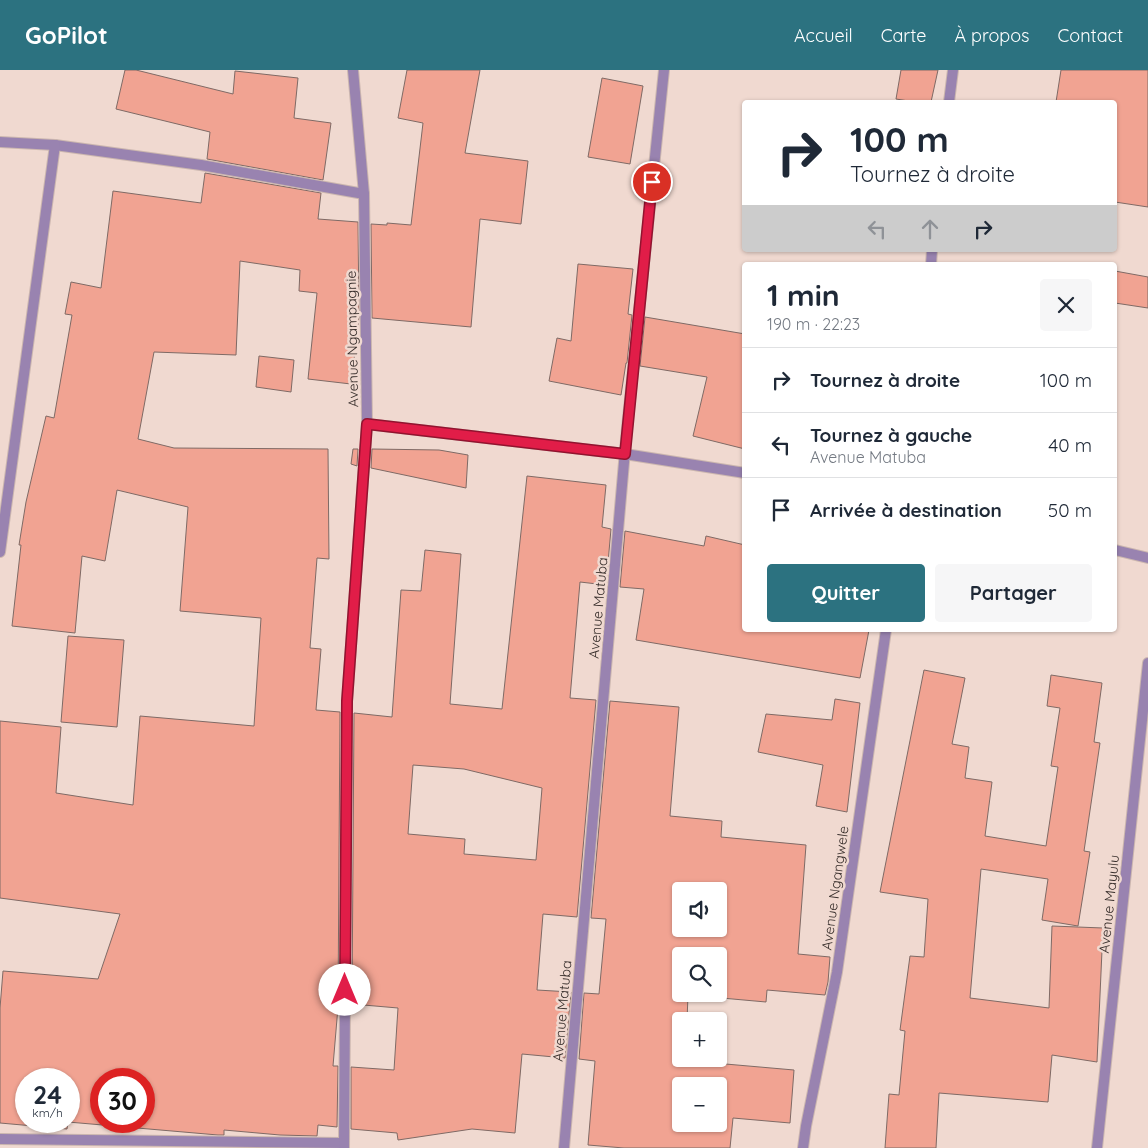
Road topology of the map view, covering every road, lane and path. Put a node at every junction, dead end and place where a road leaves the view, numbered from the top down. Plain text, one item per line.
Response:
1 (353, 70) edge
2 (664, 70) edge
3 (952, 70) edge
4 (949, 100) edge
5 (0, 142) edge
6 (55, 145) junction
7 (364, 194) junction
8 (367, 424) junction
9 (625, 454) junction
10 (742, 473) edge
11 (1117, 550) edge
12 (0, 552) edge
13 (1148, 558) edge
14 (886, 632) edge
15 (1148, 663) edge
16 (0, 1139) edge
17 (344, 1146) edge
18 (564, 1148) edge
19 (803, 1148) edge
20 (1097, 1148) edge

1 - 7 street, Avenue Ngampagnie
2 - 9 street, Avenue Matuba
3 - 4 street
5 - 6 street
6 - 7 street
6 - 12 street
7 - 8 street, Avenue Ngampagnie
8 - 9 street
8 - 17 street, Avenue Ngampagnie
9 - 10 street
9 - 18 street, Avenue Matuba
11 - 13 street
14 - 19 street, Avenue Ngangwele
15 - 20 street, Avenue Mayulu
16 - 17 street

